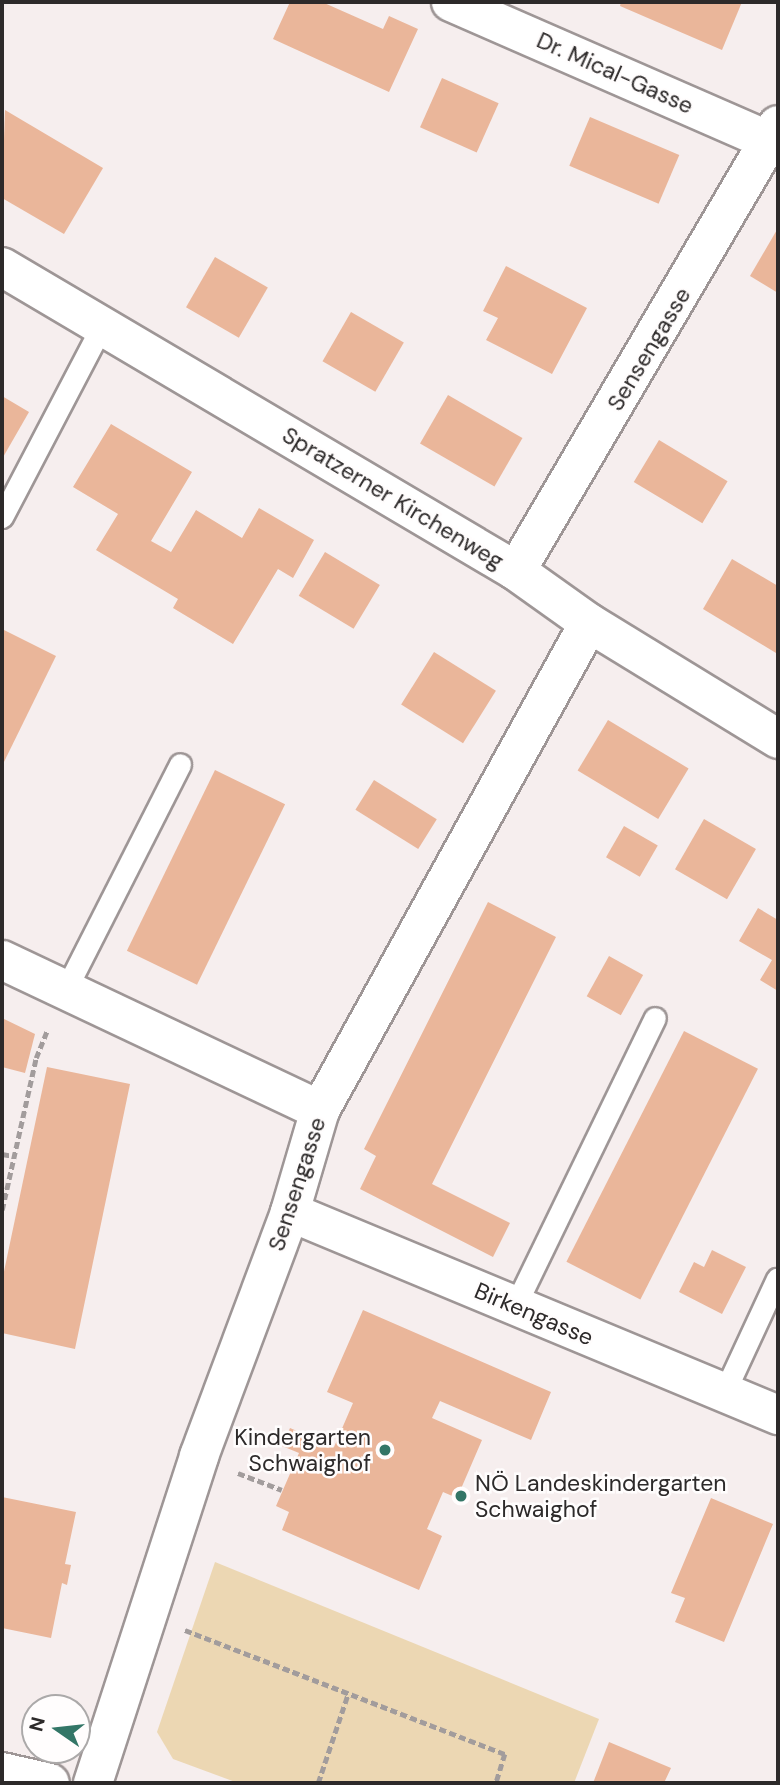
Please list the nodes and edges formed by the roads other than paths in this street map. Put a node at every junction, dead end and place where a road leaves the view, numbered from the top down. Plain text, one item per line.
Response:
1 (452, 2) edge
2 (776, 137) edge
3 (2, 267) edge
4 (102, 326) junction
5 (2, 517) edge
6 (516, 571) junction
7 (589, 623) junction
8 (778, 739) edge
9 (180, 764) dead end
10 (2, 960) edge
11 (66, 989) junction
12 (655, 1018) dead end
13 (320, 1110) junction
14 (290, 1212) junction
15 (777, 1279) edge
16 (515, 1306) junction
17 (724, 1393) junction
18 (778, 1415) edge
19 (2, 1772) edge
20 (50, 1783) edge
21 (93, 1783) edge

1 - 2 street, Dr. Mical-Gasse
2 - 6 street, Sensengasse
3 - 4 street, Spratzerner Kirchenweg
4 - 5 lane
4 - 6 street, Spratzerner Kirchenweg
6 - 7 street, Spratzerner Kirchenweg
7 - 8 street, Spratzerner Kirchenweg
7 - 13 street, Sensengasse
9 - 11 lane
10 - 11 street
11 - 13 street
12 - 16 lane
13 - 14 street, Sensengasse
14 - 16 street, Birkengasse
14 - 21 street, Sensengasse
15 - 17 lane
16 - 17 street, Birkengasse
17 - 18 street, Birkengasse
19 - 20 street

